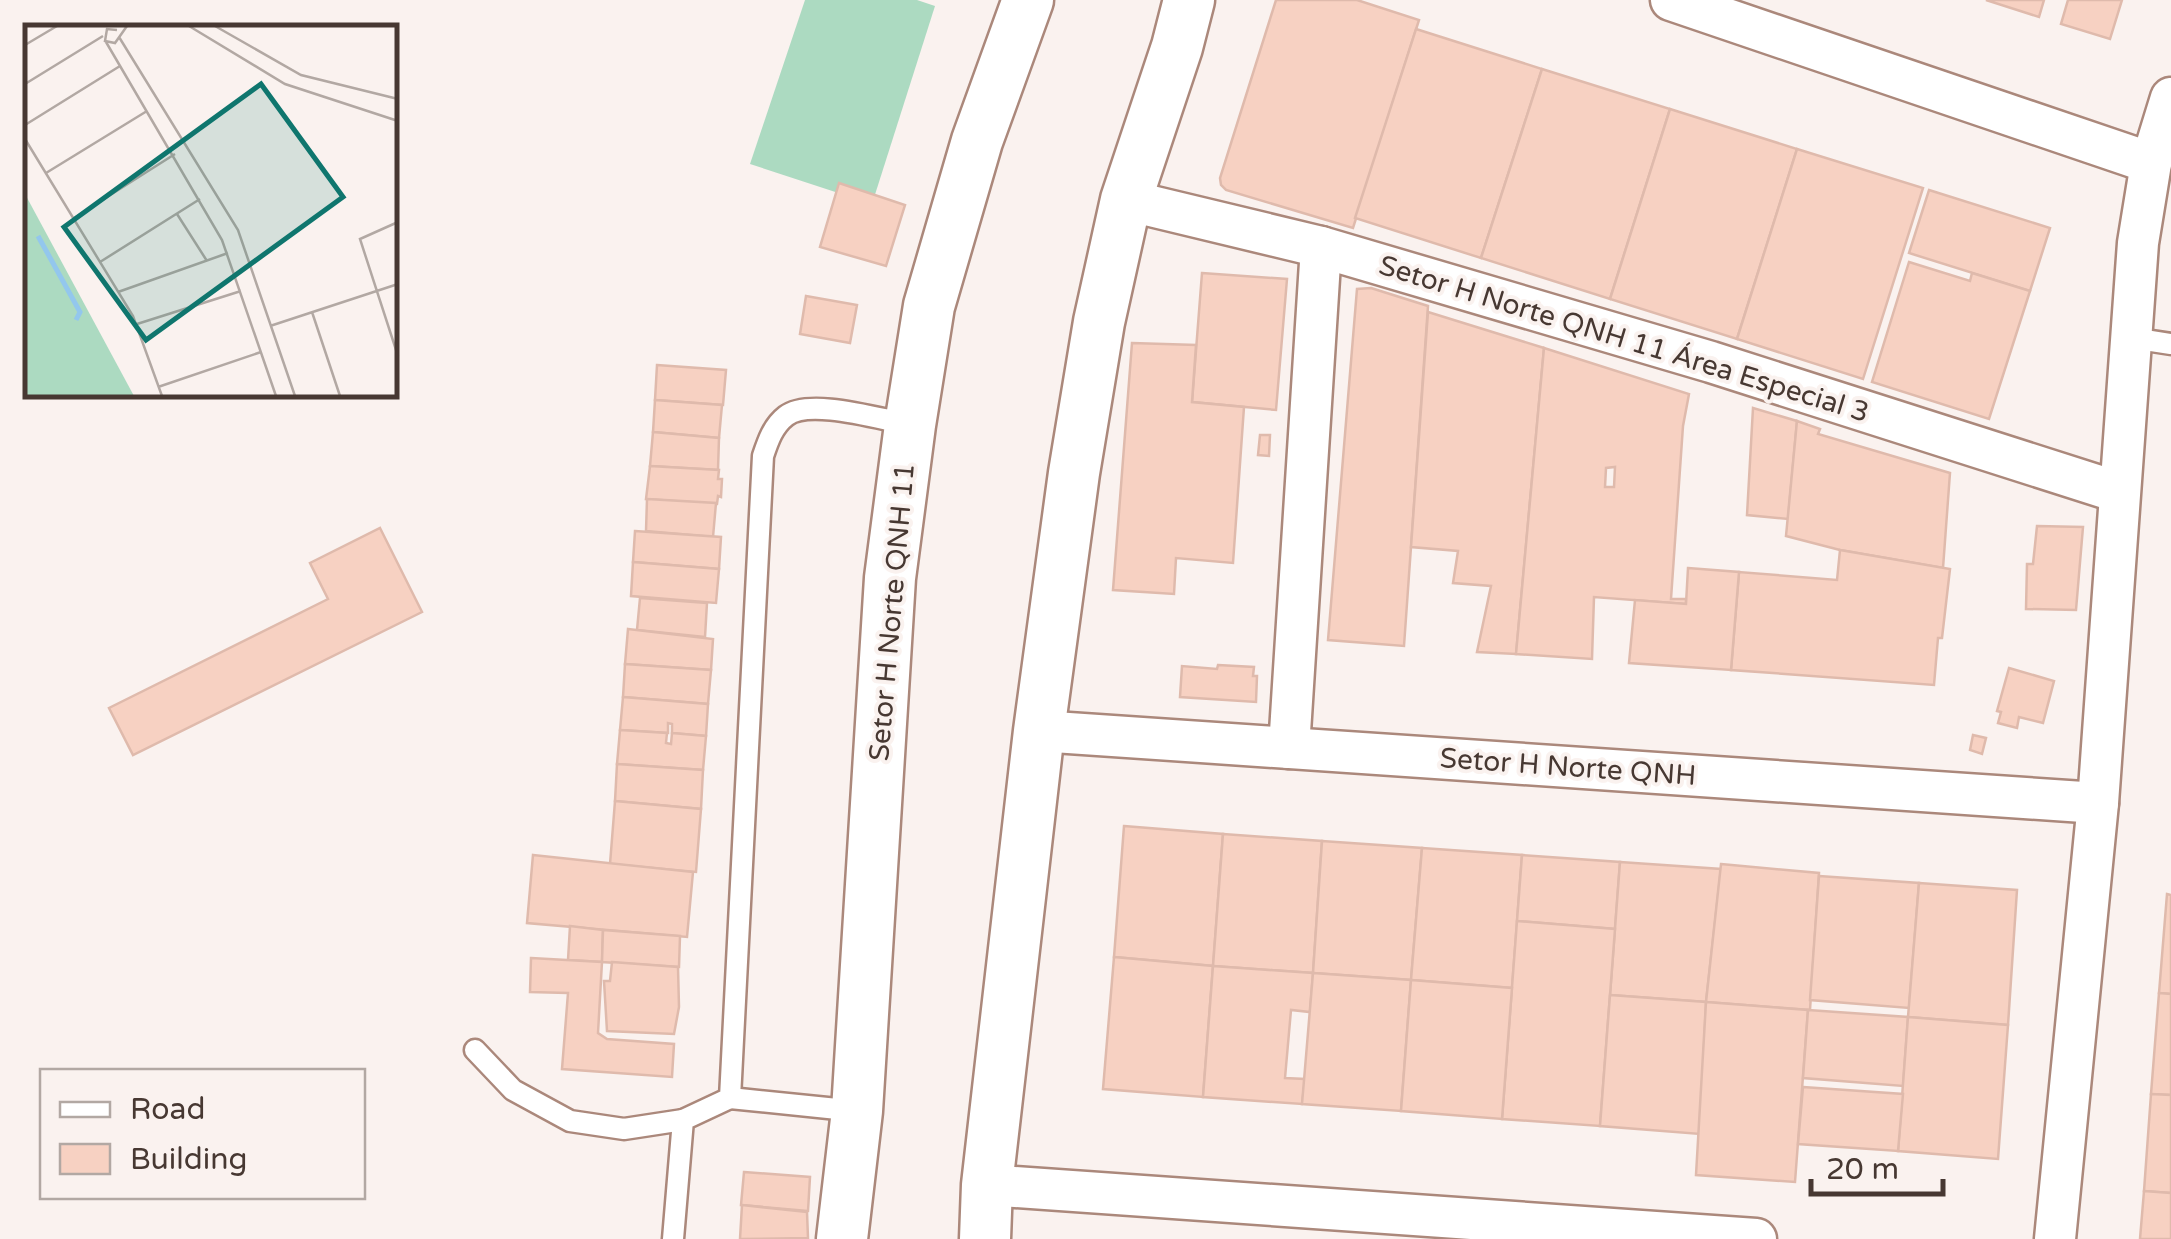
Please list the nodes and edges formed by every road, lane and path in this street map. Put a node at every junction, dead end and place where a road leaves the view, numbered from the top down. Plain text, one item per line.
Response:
1 (1161, 0) edge
2 (1671, 0) edge
3 (1028, 2) edge
4 (1183, 23) edge
5 (2171, 98) edge
6 (2151, 163) junction
7 (1126, 200) junction
8 (2157, 212) edge
9 (1321, 247) junction
10 (2152, 341) edge
11 (910, 425) junction
12 (2118, 492) junction
13 (1039, 731) junction
14 (1288, 748) junction
15 (2098, 803) junction
16 (475, 1050) dead end
17 (730, 1098) junction
18 (856, 1111) junction
19 (683, 1120) junction
20 (988, 1185) junction
21 (672, 1239) edge
22 (842, 1239) edge
23 (985, 1239) edge
24 (1756, 1239) edge
25 (2055, 1239) edge

1 - 4 street
2 - 6 street
3 - 11 street, Setor H Norte QNH 11
4 - 7 street
5 - 6 street
6 - 8 street
7 - 9 street, Setor H Norte QNH 11 Área Especial 3
7 - 13 street
8 - 10 street
9 - 12 street, Setor H Norte QNH 11 Área Especial 3
9 - 14 street
10 - 12 street
11 - 17 lane
11 - 18 street, Setor H Norte QNH 11
12 - 15 street
13 - 14 street, Setor H Norte QNH
13 - 20 street
14 - 15 street, Setor H Norte QNH
15 - 25 street
16 - 19 lane
17 - 18 lane
17 - 19 lane
18 - 22 street, Setor H Norte QNH 11
19 - 21 lane
20 - 23 street
20 - 24 street

